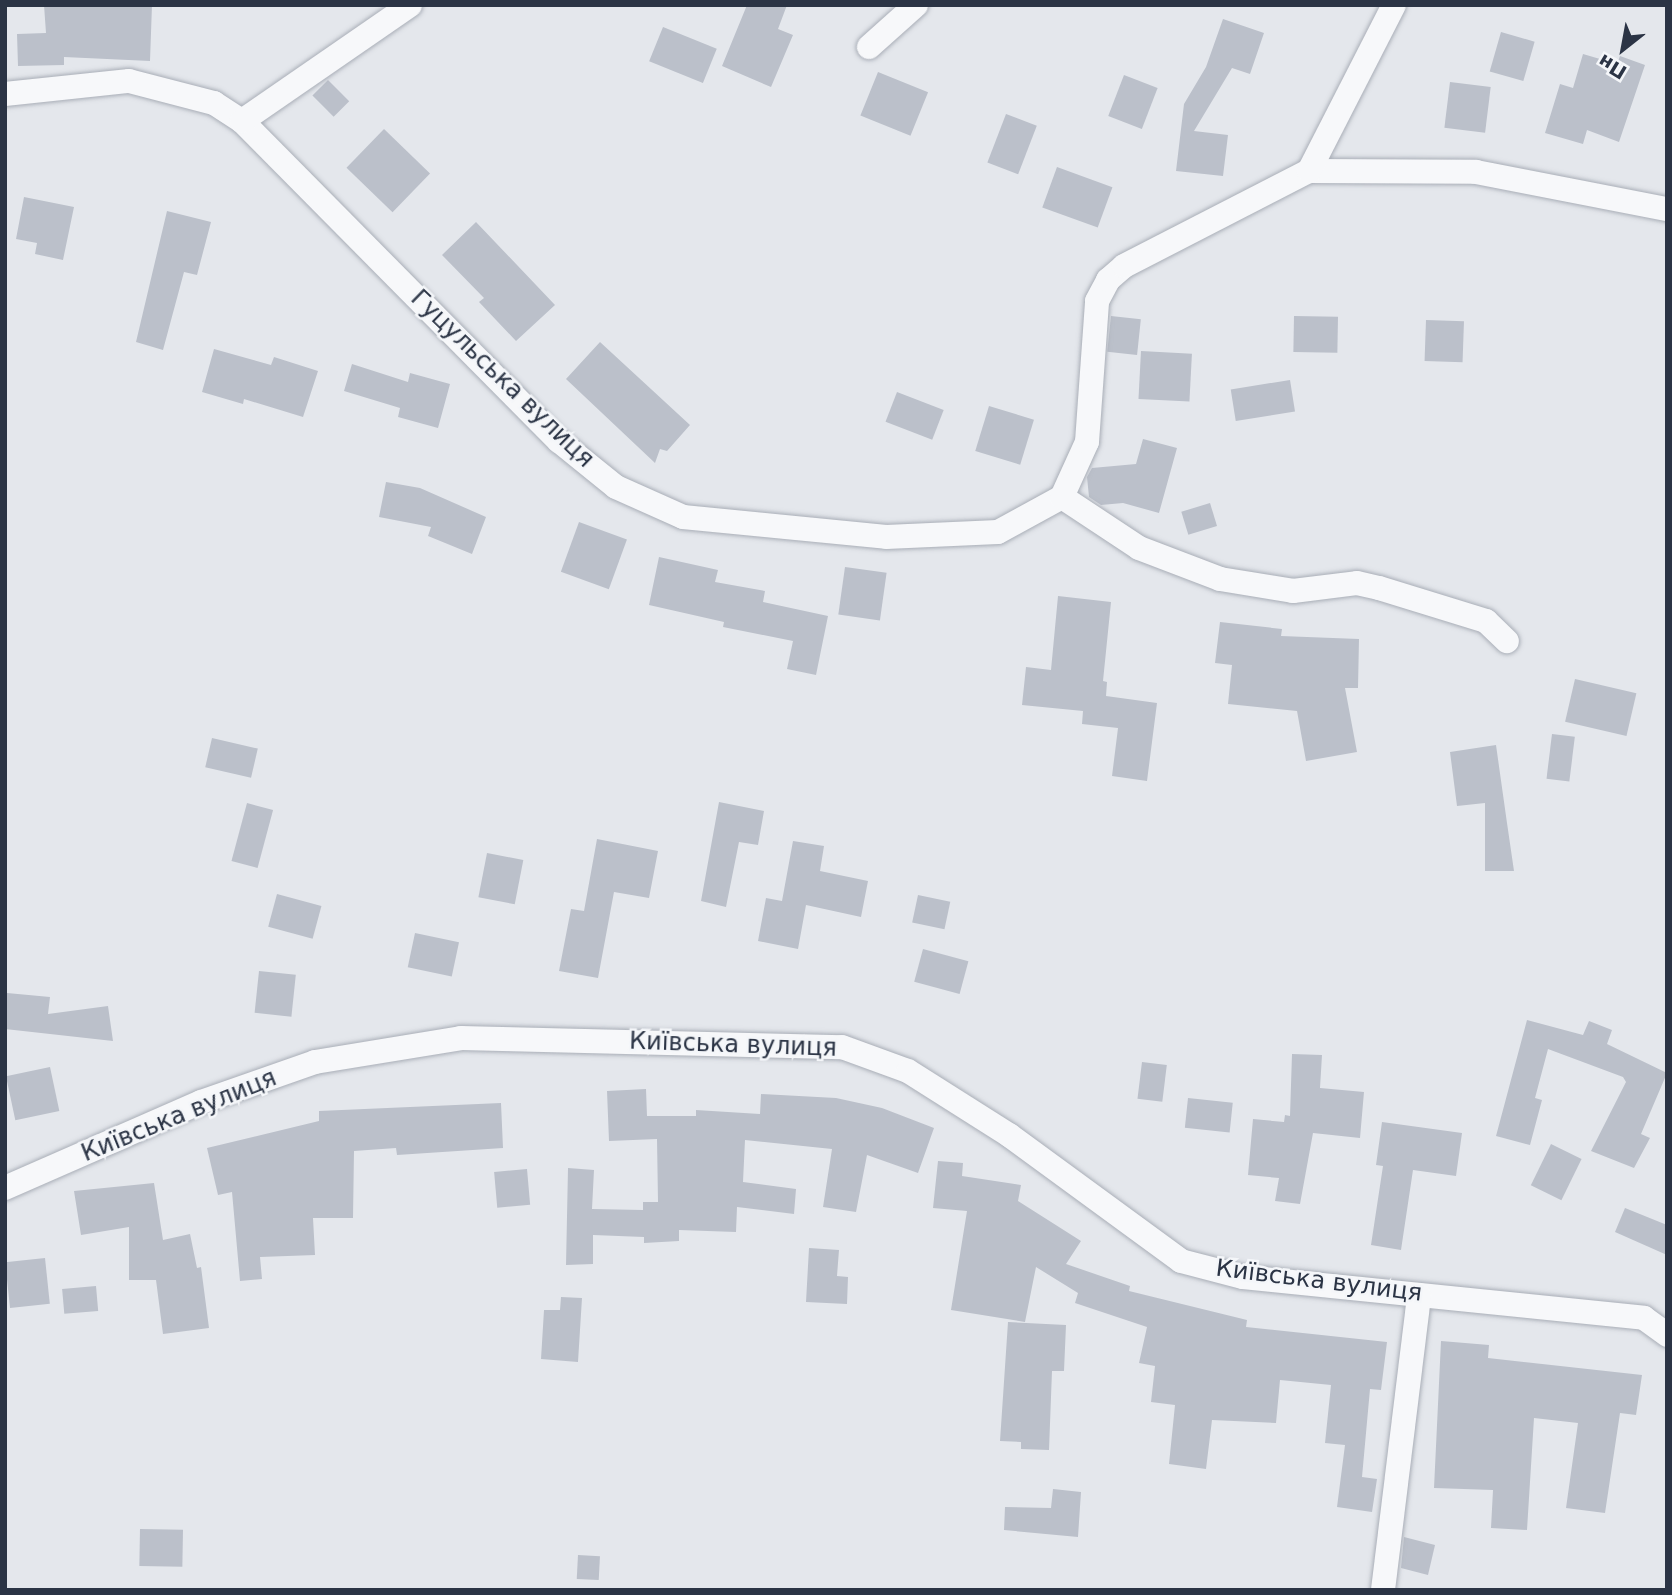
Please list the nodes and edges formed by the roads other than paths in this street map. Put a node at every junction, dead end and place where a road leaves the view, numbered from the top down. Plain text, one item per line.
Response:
1 (410, 5) edge
2 (916, 5) edge
3 (1394, 5) edge
4 (869, 47) dead end
5 (5, 94) edge
6 (242, 121) junction
7 (1309, 171) junction
8 (1667, 209) edge
9 (1062, 497) junction
10 (1507, 641) dead end
11 (5, 1188) edge
12 (1419, 1295) junction
13 (1667, 1335) edge
14 (1383, 1590) edge

1 - 6 street
2 - 4 street
3 - 7 street
5 - 6 street, Гуцульська вулиця
6 - 9 street, Гуцульська вулиця
7 - 8 street
7 - 9 street
9 - 10 street
11 - 12 street, Київська вулиця
12 - 13 street, Київська вулиця
12 - 14 street

